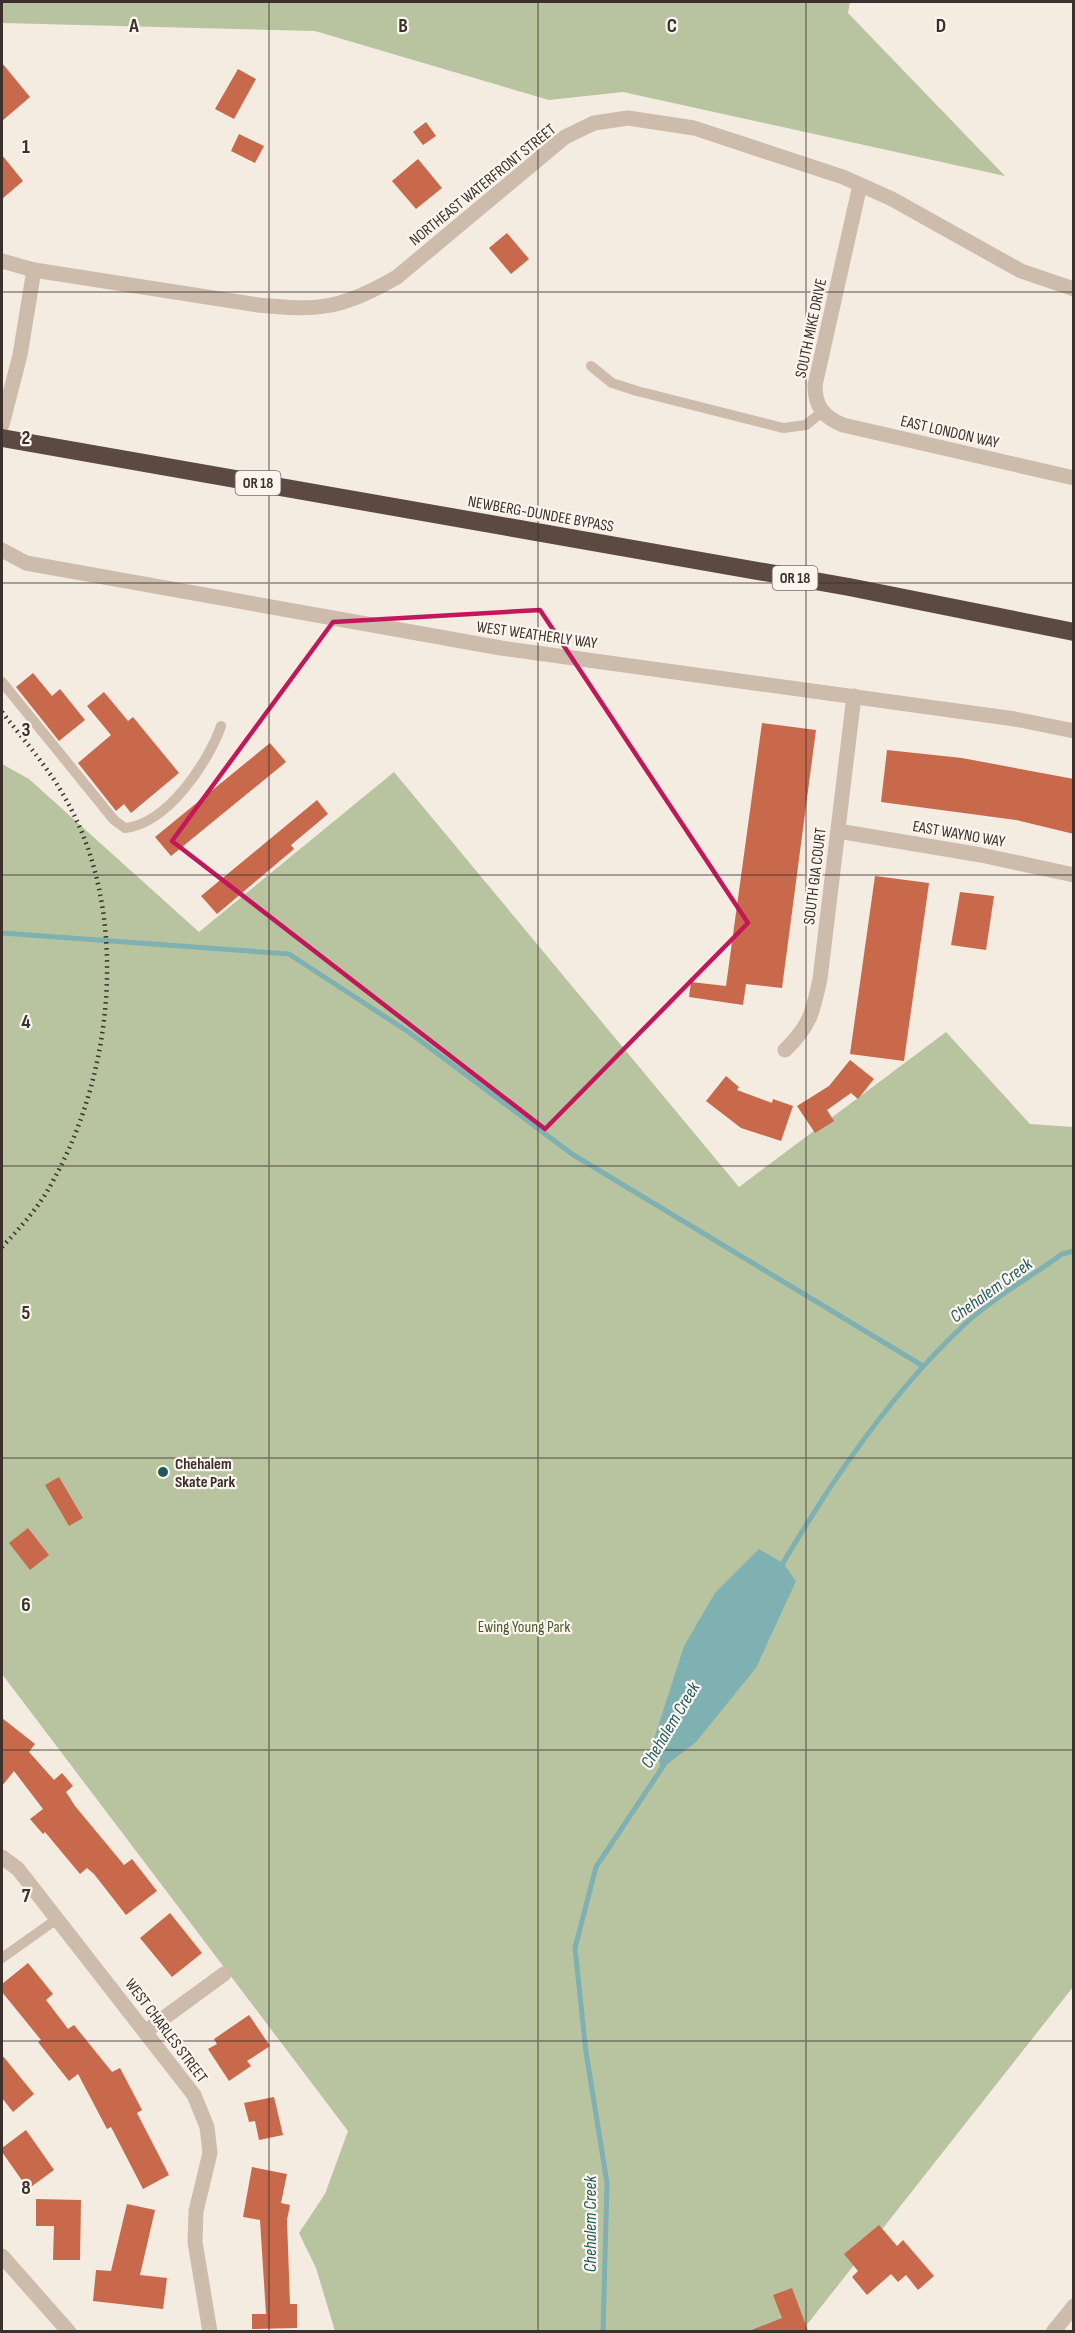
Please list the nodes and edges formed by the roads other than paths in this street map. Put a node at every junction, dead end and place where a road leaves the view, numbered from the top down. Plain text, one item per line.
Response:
1 (860, 184) junction
2 (2, 261) edge
3 (34, 270) junction
4 (1074, 289) edge
5 (591, 366) dead end
6 (822, 412) junction
7 (2, 425) edge
8 (2, 438) edge
9 (1074, 478) edge
10 (2, 550) edge
11 (1074, 632) edge
12 (2, 682) edge
13 (854, 696) junction
14 (221, 726) dead end
15 (1074, 730) edge
16 (838, 831) junction
17 (1074, 875) edge
18 (785, 1050) dead end
19 (2, 1857) edge
20 (57, 1919) junction
21 (2, 1958) edge
22 (224, 1974) dead end
23 (146, 2031) junction
24 (2, 2256) edge
25 (1074, 2306) edge
26 (69, 2331) edge
27 (210, 2331) edge
28 (1053, 2331) edge

1 - 3 street, NORTHEAST WATERFRONT STREET
1 - 4 street, NORTHEAST WATERFRONT STREET
1 - 6 street, SOUTH MIKE DRIVE
2 - 3 street, NORTHEAST WATERFRONT STREET
3 - 7 street
5 - 6 lane
6 - 9 street, EAST LONDON WAY
8 - 11 highway, NEWBERG-DUNDEE BYPASS / OR 18
10 - 13 street, WEST WEATHERLY WAY
12 - 14 lane
13 - 15 street, WEST WEATHERLY WAY
13 - 16 street, SOUTH GIA COURT
16 - 17 street, EAST WAYNO WAY
16 - 18 street, SOUTH GIA COURT
19 - 20 street, WEST CHARLES STREET
20 - 21 lane
20 - 23 street, WEST CHARLES STREET
22 - 23 street
23 - 27 street, WEST CHARLES STREET
24 - 26 street
25 - 28 street

